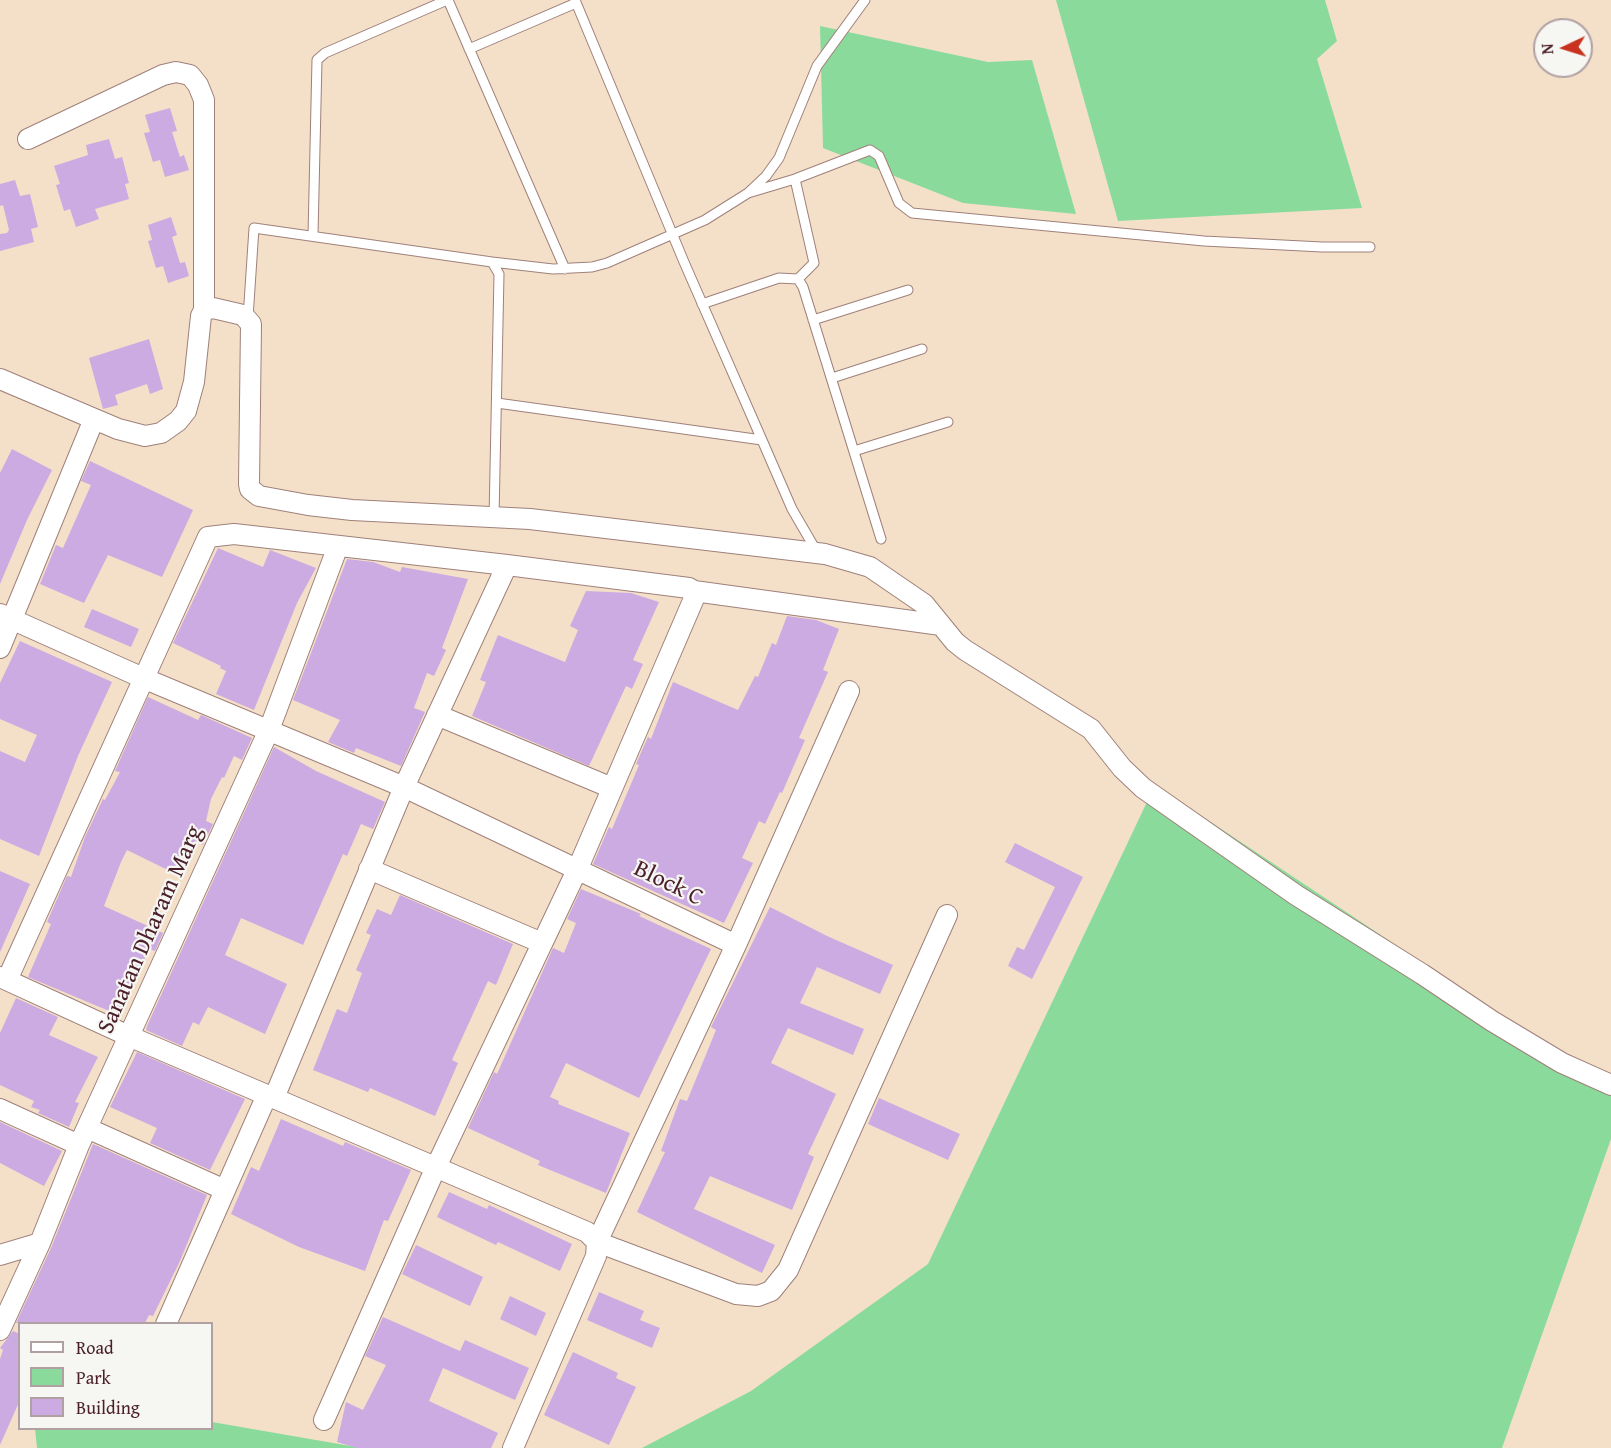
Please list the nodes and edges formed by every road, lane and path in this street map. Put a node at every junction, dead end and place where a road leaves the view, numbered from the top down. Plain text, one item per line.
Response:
1 (447, 0) edge
2 (865, 0) edge
3 (576, 1) edge
4 (469, 49) junction
5 (28, 139) dead end
6 (795, 179) junction
7 (748, 193) junction
8 (672, 234) junction
9 (313, 236) junction
10 (1370, 247) dead end
11 (492, 262) junction
12 (565, 269) junction
13 (798, 279) junction
14 (908, 290) dead end
15 (702, 303) junction
16 (204, 310) junction
17 (248, 319) junction
18 (813, 320) junction
19 (922, 349) dead end
20 (832, 378) junction
21 (0, 379) edge
22 (497, 403) junction
23 (94, 419) junction
24 (948, 422) dead end
25 (762, 440) junction
26 (854, 451) junction
27 (494, 518) junction
28 (881, 539) dead end
29 (338, 546) junction
30 (818, 554) junction
31 (507, 565) junction
32 (694, 591) junction
33 (6, 617) edge
34 (941, 625) junction
35 (0, 648) edge
36 (143, 678) junction
37 (849, 691) dead end
38 (437, 715) junction
39 (269, 730) junction
40 (404, 787) junction
41 (612, 788) junction
42 (578, 868) junction
43 (369, 869) junction
44 (947, 915) dead end
45 (542, 944) junction
46 (736, 945) junction
47 (4, 979) edge
48 (131, 1036) junction
49 (1611, 1085) edge
50 (271, 1096) junction
51 (0, 1109) edge
52 (83, 1137) junction
53 (436, 1167) junction
54 (225, 1190) junction
55 (597, 1242) junction
56 (40, 1243) junction
57 (0, 1255) edge
58 (166, 1322) edge
59 (0, 1330) edge
60 (324, 1420) dead end
61 (513, 1448) edge

1 - 4 lane
1 - 9 lane
2 - 7 lane
3 - 4 lane
3 - 8 lane
4 - 12 lane
5 - 16 street
6 - 7 lane
6 - 10 lane
6 - 13 lane
7 - 8 lane
8 - 12 lane
8 - 15 lane
9 - 11 lane
9 - 17 lane
11 - 12 lane
11 - 22 lane
13 - 15 lane
13 - 18 lane
14 - 18 lane
15 - 25 lane
16 - 17 street
16 - 23 street
17 - 27 street
18 - 20 lane
19 - 20 lane
20 - 26 lane
21 - 23 street
22 - 25 lane
22 - 27 lane
23 - 33 street
24 - 26 lane
25 - 30 lane
26 - 28 lane
27 - 30 street
29 - 31 street
29 - 36 street
29 - 39 street, Sanatan Dharam Marg
30 - 34 street
31 - 32 street
31 - 38 street
32 - 34 street
32 - 41 street
33 - 35 street
33 - 36 street, Block C
34 - 49 street
36 - 39 street, Block C
36 - 47 street
37 - 46 street
38 - 40 street
38 - 41 street
39 - 40 street, Block C
39 - 48 street, Sanatan Dharam Marg
40 - 42 street, Block C
40 - 43 street
41 - 42 street
42 - 45 street
42 - 46 street, Block C
43 - 45 street
43 - 50 street
44 - 55 street
45 - 53 street
46 - 55 street
47 - 48 street
48 - 50 street
48 - 52 street, Sanatan Dharam Marg
50 - 53 street
50 - 54 street
51 - 52 street
52 - 54 street
52 - 56 street, Sanatan Dharam Marg
53 - 55 street
53 - 60 street
54 - 58 street
55 - 61 street
56 - 57 street
56 - 59 street, Sanatan Dharam Marg

